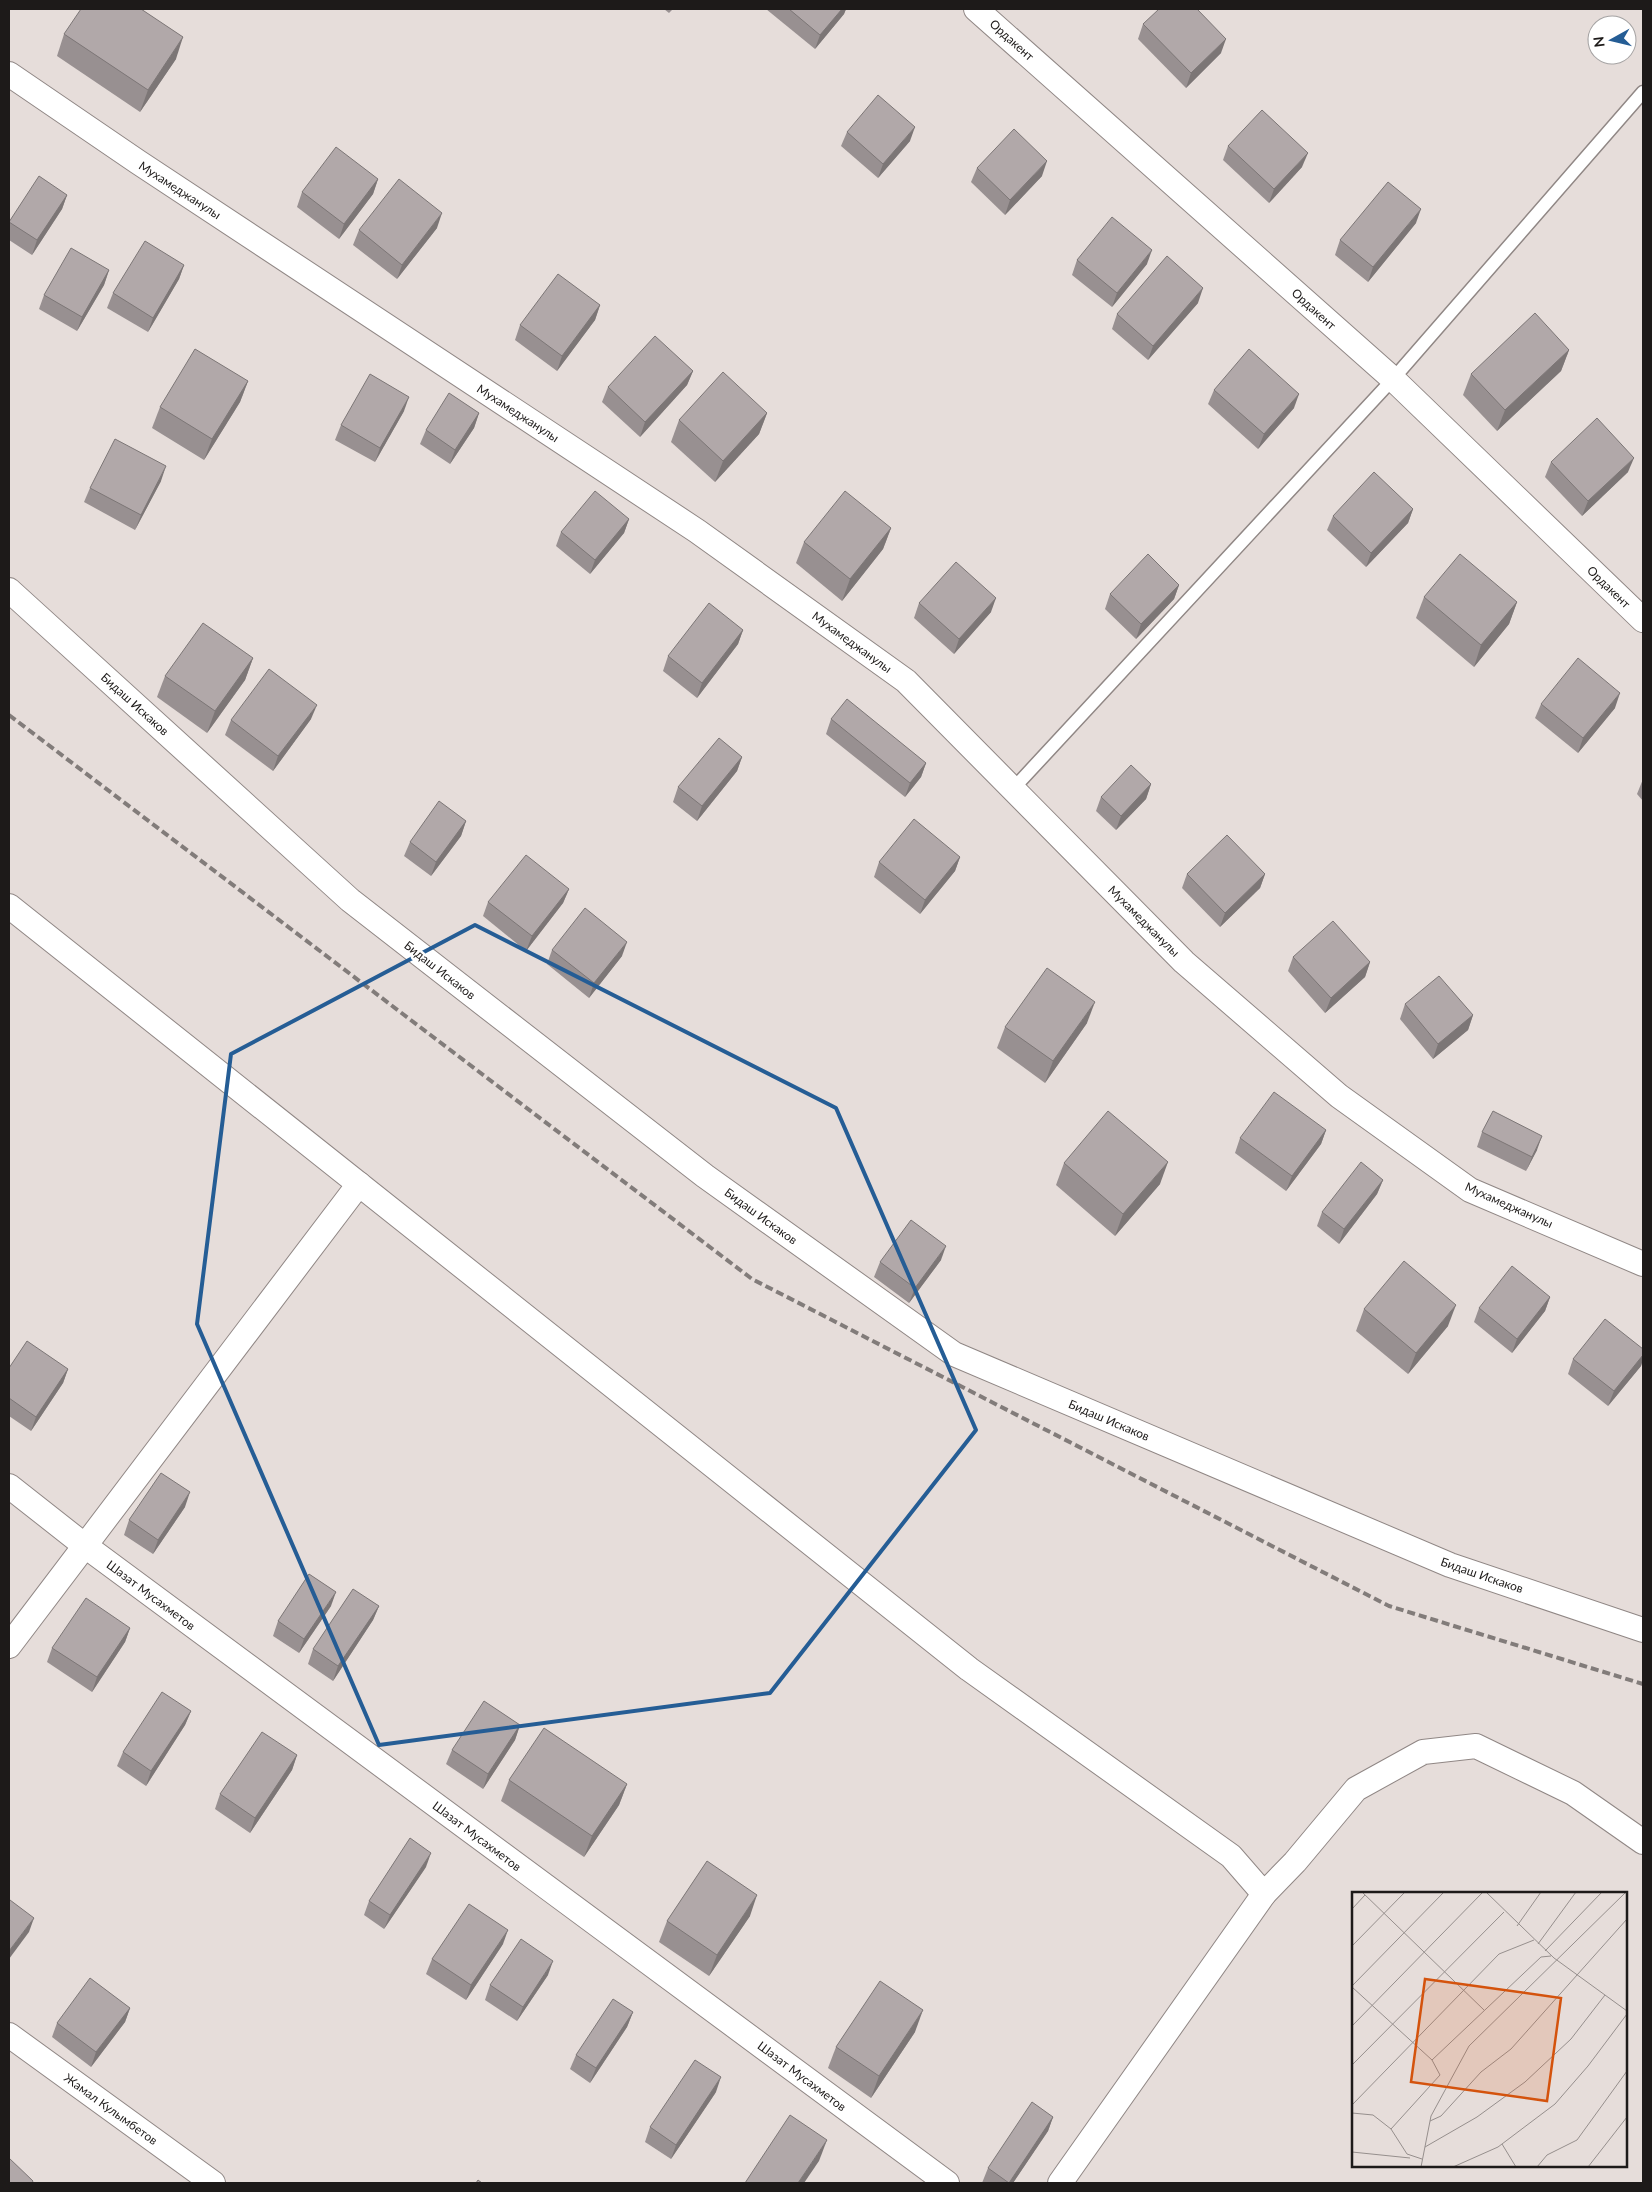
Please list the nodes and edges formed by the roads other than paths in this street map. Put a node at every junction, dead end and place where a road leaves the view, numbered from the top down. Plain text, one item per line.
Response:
1 (976, 9) edge
2 (9, 74) edge
3 (1643, 92) edge
4 (1393, 379) junction
5 (9, 590) edge
6 (1643, 620) edge
7 (1013, 789) junction
8 (9, 906) edge
9 (359, 1184) junction
10 (1643, 1264) edge
11 (9, 1486) edge
12 (84, 1544) junction
13 (1643, 1630) edge
14 (9, 1646) edge
15 (1643, 1842) edge
16 (1264, 1894) junction
17 (9, 2035) edge
18 (213, 2183) edge
19 (947, 2183) edge
20 (1060, 2183) edge

1 - 4 street, Ордакент
2 - 7 street, Мухамеджанулы
3 - 4 lane
4 - 6 street, Ордакент
4 - 7 lane
5 - 13 street, Бидаш Искаков
7 - 10 street, Мухамеджанулы
8 - 9 street
9 - 12 street
9 - 16 street
11 - 12 street, Шазат Мусахметов
12 - 14 street
12 - 19 street, Шазат Мусахметов
15 - 16 street
16 - 20 street
17 - 18 street, Жамал Кулымбетов

